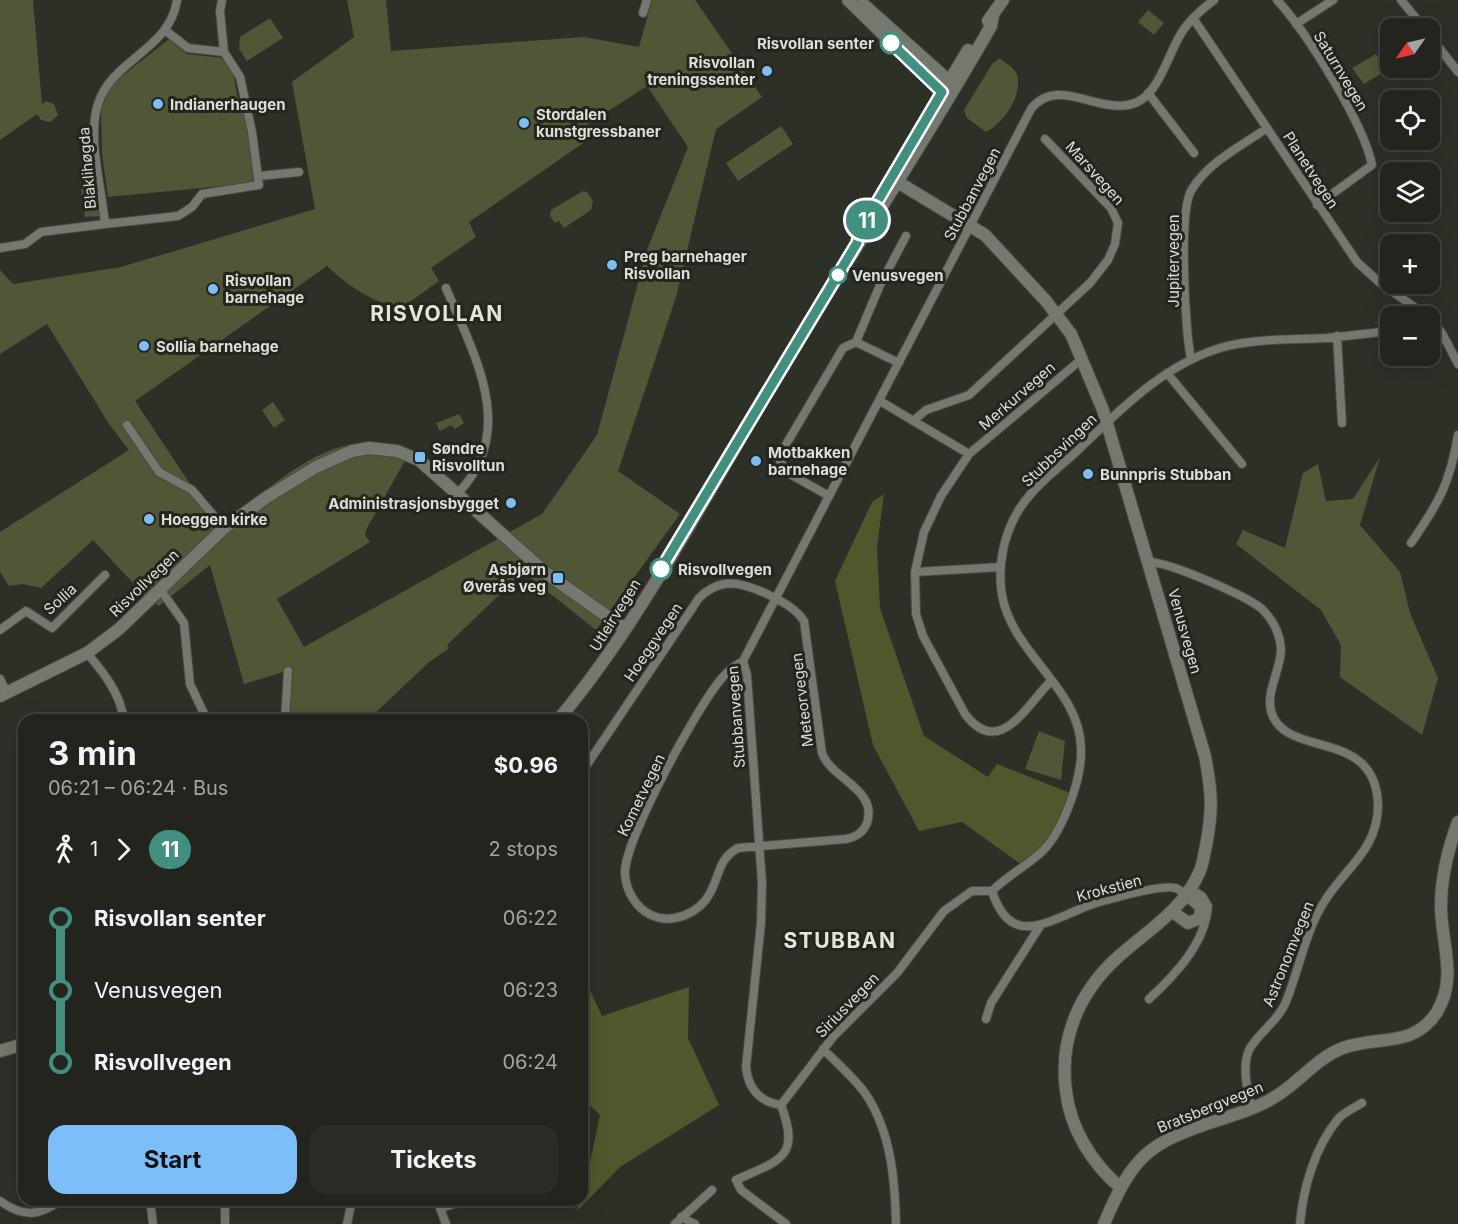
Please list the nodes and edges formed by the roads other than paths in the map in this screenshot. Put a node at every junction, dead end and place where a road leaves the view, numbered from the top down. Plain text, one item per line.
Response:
1 (177, 0) edge
2 (222, 0) edge
3 (647, 0) edge
4 (848, 0) edge
5 (858, 0) edge
6 (1003, 0) edge
7 (1214, 0) edge
8 (1277, 0) edge
9 (1333, 0) edge
10 (1401, 0) edge
11 (643, 13) dead end
12 (1193, 18) junction
13 (1416, 18) edge
14 (1296, 24) junction
15 (166, 31) junction
16 (1440, 49) edge
17 (224, 52) junction
18 (1458, 72) edge
19 (948, 89) junction
20 (1148, 93) junction
21 (1267, 128) junction
22 (1045, 139) dead end
23 (1194, 153) dead end
24 (299, 172) dead end
25 (259, 176) junction
26 (895, 180) junction
27 (1317, 205) junction
28 (105, 224) junction
29 (970, 226) junction
30 (906, 236) dead end
31 (0, 248) edge
32 (446, 288) dead end
33 (1411, 306) edge
34 (1056, 313) junction
35 (1380, 332) edge
36 (1440, 334) edge
37 (1337, 336) junction
38 (856, 342) junction
39 (1083, 358) junction
40 (1191, 358) junction
41 (899, 363) junction
42 (1458, 364) edge
43 (1167, 373) junction
44 (880, 401) junction
45 (913, 422) junction
46 (1107, 423) junction
47 (1342, 423) dead end
48 (128, 425) dead end
49 (1458, 435) edge
50 (969, 454) junction
51 (1242, 464) dead end
52 (458, 493) junction
53 (829, 496) junction
54 (224, 528) junction
55 (1411, 543) dead end
56 (1149, 562) junction
57 (1001, 567) junction
58 (915, 572) junction
59 (105, 575) dead end
60 (160, 589) junction
61 (778, 599) junction
62 (625, 629) junction
63 (0, 630) edge
64 (87, 652) junction
65 (743, 661) junction
66 (288, 671) dead end
67 (0, 679) edge
68 (1051, 681) junction
69 (3, 695) edge
70 (122, 714) edge
71 (204, 714) edge
72 (285, 714) edge
73 (563, 714) edge
74 (588, 763) edge
75 (1458, 822) edge
76 (760, 846) junction
77 (992, 891) junction
78 (1189, 892) junction
79 (1173, 912) junction
80 (1040, 926) junction
81 (1149, 999) dead end
82 (986, 1019) dead end
83 (18, 1046) edge
84 (823, 1049) junction
85 (0, 1051) edge
86 (1362, 1103) dead end
87 (781, 1105) junction
88 (1252, 1108) junction
89 (1121, 1188) junction
90 (712, 1190) dead end
91 (0, 1201) edge
92 (52, 1206) edge
93 (151, 1206) edge
94 (225, 1206) edge
95 (351, 1206) edge
96 (441, 1206) edge
97 (681, 1216) junction
98 (153, 1224) edge
99 (225, 1224) edge
100 (347, 1224) edge
101 (446, 1224) edge
102 (675, 1224) edge
103 (695, 1224) edge
104 (786, 1224) edge
105 (896, 1224) edge
106 (1104, 1224) edge
107 (1300, 1224) edge

1 - 15 street, Blaklihøgda
2 - 17 street
3 - 11 street
4 - 19 street
5 - 19 street
6 - 19 street, Utleirvegen
7 - 12 street
8 - 14 street, Saturnvegen
9 - 14 street
10 - 13 street
12 - 20 street
12 - 21 street, Planetvegen
14 - 27 street, Saturnvegen
15 - 17 street
15 - 28 street, Blaklihøgda
16 - 18 street
17 - 25 street
19 - 26 street, Utleirvegen
20 - 23 street
20 - 29 street, Stubbanvegen
21 - 27 street, Planetvegen
21 - 40 street, Jupitervegen
22 - 34 street, Marsvegen
24 - 25 street
25 - 28 street, Blaklihøgda
26 - 29 street, Venusvegen
26 - 62 street, Utleirvegen
27 - 33 street, Planetvegen
28 - 31 street, Blaklihøgda
29 - 34 street, Venusvegen
29 - 41 street, Stubbanvegen
30 - 38 street
32 - 52 street
34 - 39 street, Venusvegen
34 - 45 street
35 - 37 street, Stubbsvingen
36 - 42 street, Planetvegen
37 - 40 street, Stubbsvingen
37 - 47 street
38 - 41 street
38 - 53 street
39 - 46 street, Venusvegen
39 - 50 street, Merkurvegen
40 - 43 street, Stubbsvingen
41 - 44 street, Stubbanvegen
43 - 46 street, Stubbsvingen
43 - 51 street
44 - 45 street
44 - 53 street, Stubbanvegen
45 - 50 street
46 - 56 street, Venusvegen
46 - 57 street, Stubbsvingen
48 - 54 street
49 - 55 street
50 - 58 street, Merkurvegen
52 - 54 street, Risvollvegen
52 - 62 street, Risvollvegen
53 - 61 street, Stubbanvegen
54 - 60 street, Risvollvegen
56 - 78 street, Venusvegen
56 - 88 street, Astronomvegen
57 - 58 street
57 - 68 street, Stubbsvingen
58 - 68 street, Merkurvegen
59 - 63 street, Sollia
60 - 64 street, Risvollvegen
60 - 71 street
61 - 65 street, Stubbanvegen
61 - 74 street, Hoeggvegen
61 - 76 street, Meteorvegen
62 - 73 street, Utleirvegen
64 - 69 street, Risvollvegen
64 - 70 street
65 - 76 street, Stubbanvegen
65 - 76 street, Kometvegen
66 - 72 street
67 - 69 street
68 - 77 street, Stubbsvingen
75 - 88 street, Bratsbergvegen
76 - 87 street, Stubbanvegen
77 - 80 street
77 - 84 street, Siriusvegen
78 - 79 street, Venusvegen
78 - 79 street
78 - 80 street, Krokstien
78 - 81 street
79 - 89 street, Venusvegen
80 - 82 street
83 - 85 street
84 - 87 street, Siriusvegen
84 - 105 street
86 - 107 street
87 - 104 street
88 - 89 street, Bratsbergvegen
89 - 106 street, Bratsbergvegen
90 - 97 street
91 - 92 street
93 - 98 street
94 - 99 street
95 - 100 street
96 - 101 street
97 - 102 street
97 - 103 street

